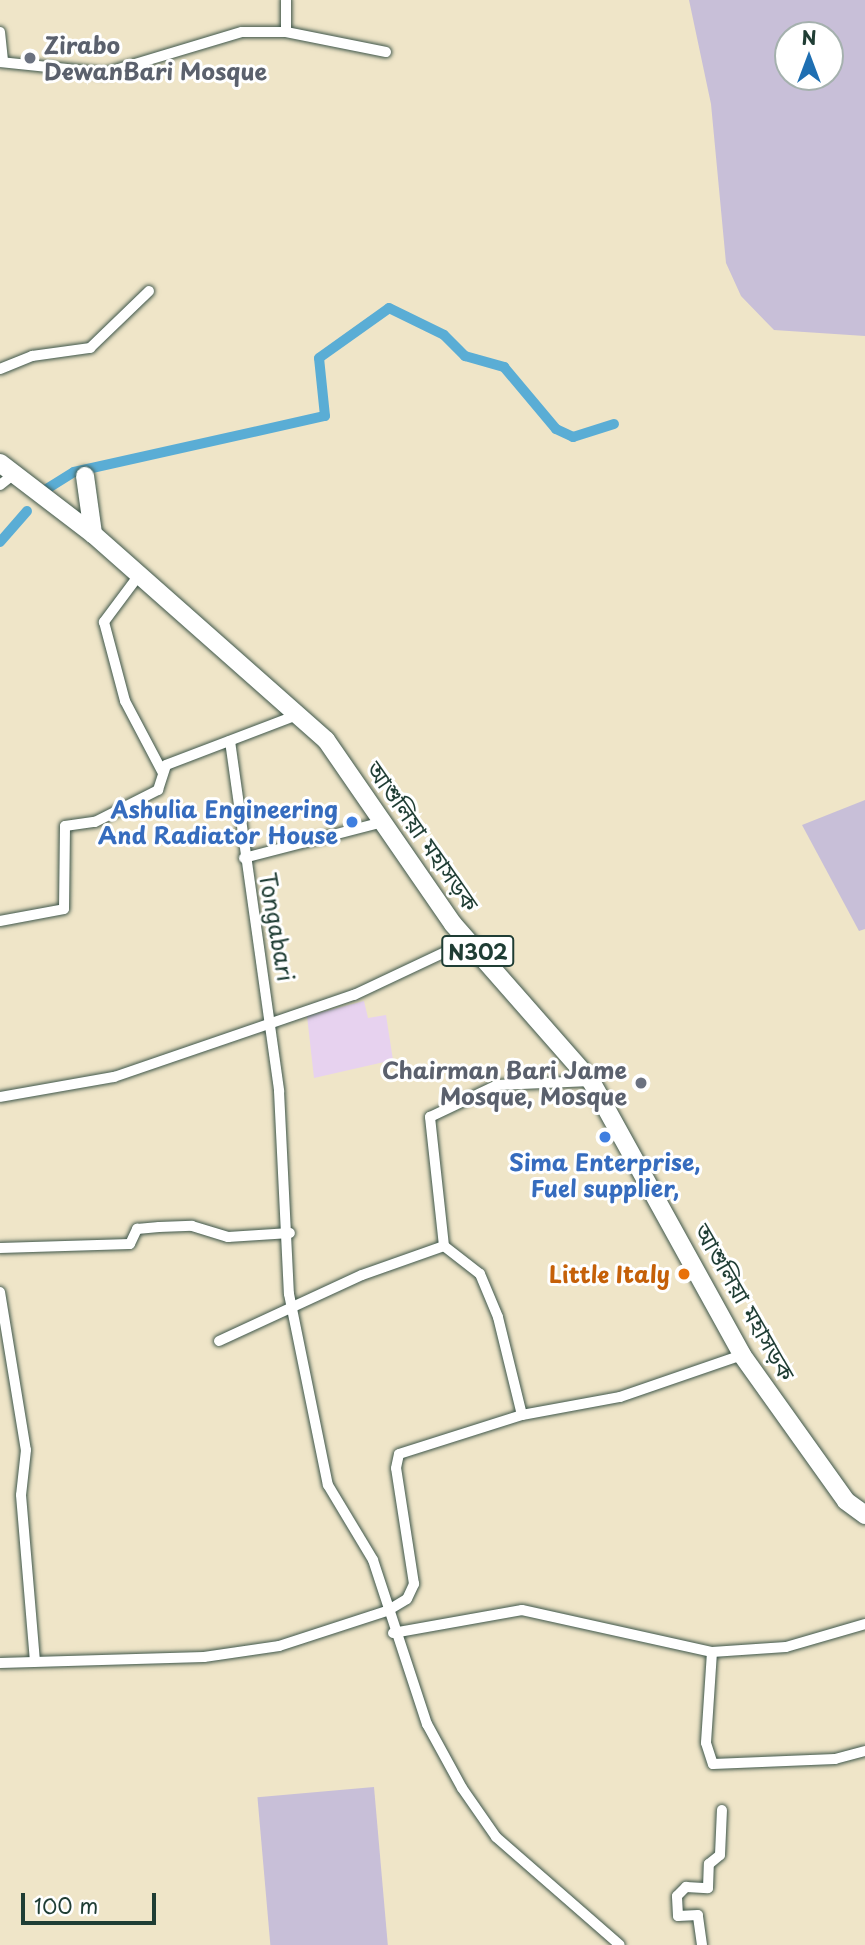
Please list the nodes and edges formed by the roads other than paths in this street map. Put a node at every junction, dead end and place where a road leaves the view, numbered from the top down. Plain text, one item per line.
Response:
1 (286, 0) edge
2 (0, 32) edge
3 (286, 32) junction
4 (386, 52) dead end
5 (1, 62) edge
6 (149, 291) dead end
7 (0, 369) edge
8 (5, 474) edge
9 (85, 476) dead end
10 (93, 534) junction
11 (139, 575) junction
12 (297, 715) junction
13 (230, 741) junction
14 (163, 773) junction
15 (383, 822) junction
16 (244, 858) junction
17 (0, 921) edge
18 (468, 941) junction
19 (270, 1021) junction
20 (591, 1081) junction
21 (0, 1097) edge
22 (290, 1233) junction
23 (444, 1246) junction
24 (0, 1248) edge
25 (0, 1292) edge
26 (293, 1311) junction
27 (219, 1341) dead end
28 (742, 1355) junction
29 (522, 1415) junction
30 (865, 1515) edge
31 (387, 1611) junction
32 (865, 1623) edge
33 (393, 1633) junction
34 (712, 1652) junction
35 (35, 1661) junction
36 (0, 1663) edge
37 (865, 1751) edge
38 (722, 1810) dead end
39 (620, 1945) edge
40 (702, 1945) edge

1 - 3 street
2 - 5 street
3 - 4 street
3 - 5 street
6 - 7 street
8 - 10 highway, আশুলিয়া মহাসড়ক / N302
9 - 10 highway
10 - 11 highway, আশুলিয়া মহাসড়ক / N302
11 - 12 highway, আশুলিয়া মহাসড়ক / N302
11 - 14 street
12 - 13 street
12 - 15 highway, আশুলিয়া মহাসড়ক / N302
13 - 14 street
13 - 16 street
14 - 17 street
15 - 16 street, Tongabari
15 - 18 highway, আশুলিয়া মহাসড়ক / N302
16 - 19 street, Tongabari
18 - 19 street
18 - 20 highway, আশুলিয়া মহাসড়ক / N302
19 - 21 street
19 - 22 street, Tongabari
20 - 23 street
20 - 28 highway, আশুলিয়া মহাসড়ক / N302
22 - 24 street
22 - 26 street, Tongabari
23 - 26 street
23 - 29 street
25 - 35 street
26 - 27 street
26 - 31 street, Tongabari
28 - 29 street
28 - 30 highway, আশুলিয়া মহাসড়ক / N302
29 - 31 street
31 - 33 street, Tongabari
31 - 35 street
32 - 34 street
33 - 34 street
33 - 39 street, Tongabari
34 - 37 street
35 - 36 street
38 - 40 street

